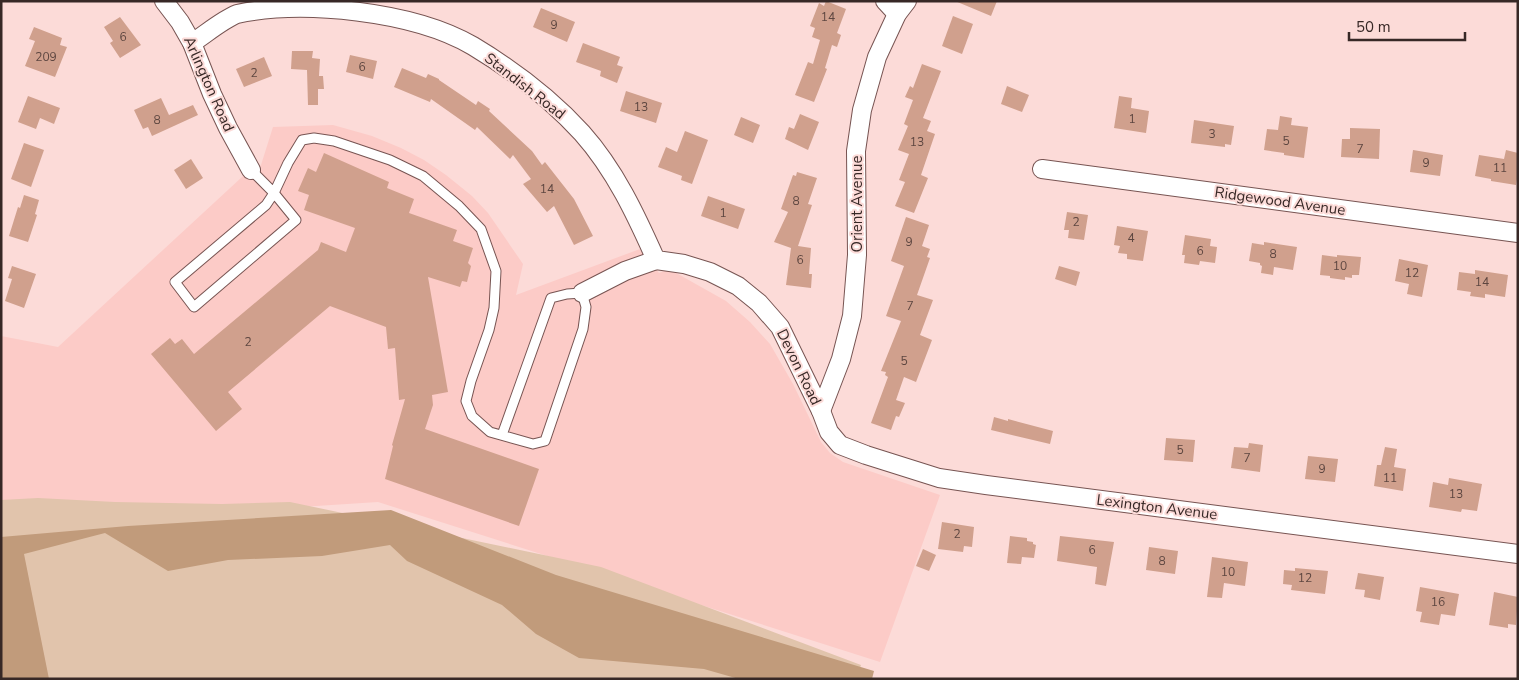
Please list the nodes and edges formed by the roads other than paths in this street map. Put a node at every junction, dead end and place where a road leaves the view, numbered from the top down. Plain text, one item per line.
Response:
1 (164, 1) edge
2 (896, 6) edge
3 (396, 8) edge
4 (192, 43) junction
5 (1042, 169) dead end
6 (251, 170) joint
7 (274, 193) junction
8 (1518, 233) edge
9 (656, 260) junction
10 (582, 293) junction
11 (821, 411) junction
12 (502, 435) junction
13 (1518, 554) edge

1 - 4 street, Arlington Road
2 - 11 street, Orient Avenue
3 - 4 street, Standish Road
3 - 9 street, Standish Road
4 - 6 street, Arlington Road
5 - 8 street, Ridgewood Avenue
6 - 7 lane
7 - 7 lane
7 - 12 lane
9 - 10 street
9 - 11 street, Devon Road
10 - 12 lane
10 - 12 lane
11 - 13 street, Lexington Avenue

